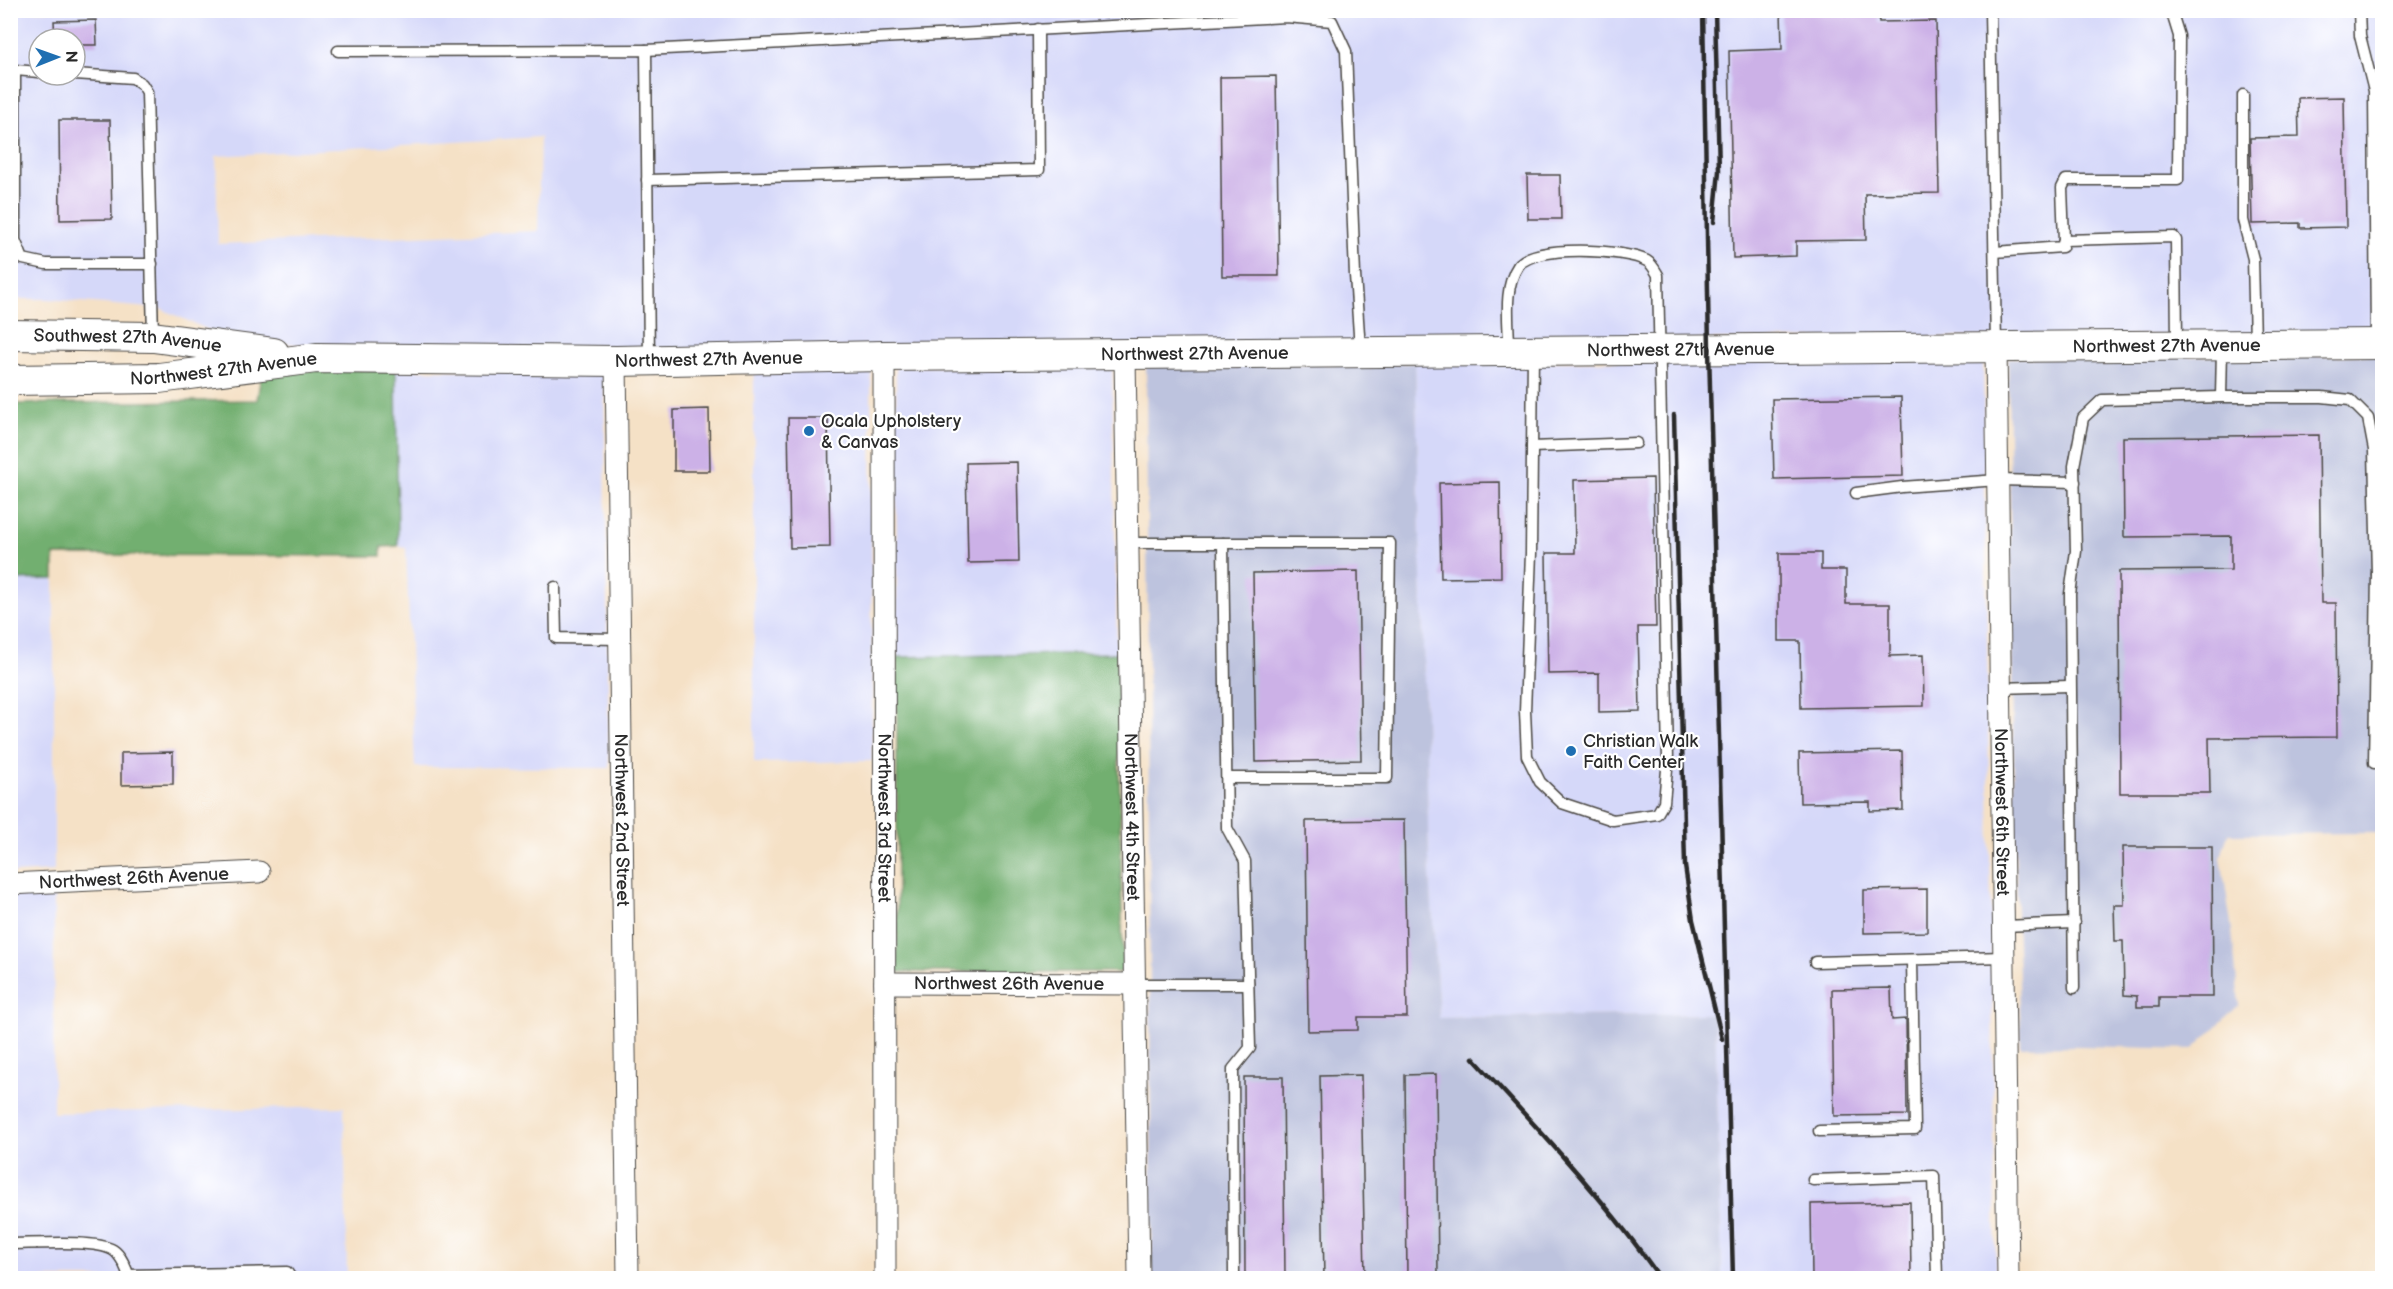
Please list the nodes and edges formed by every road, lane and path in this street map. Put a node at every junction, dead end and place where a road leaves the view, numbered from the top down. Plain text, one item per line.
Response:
1 (1990, 10) edge
2 (2171, 10) edge
3 (2359, 10) edge
4 (1038, 29) junction
5 (645, 50) junction
6 (338, 51) dead end
7 (13, 69) edge
8 (87, 75) edge
9 (2243, 94) dead end
10 (647, 180) junction
11 (2064, 240) junction
12 (1995, 252) junction
13 (152, 264) junction
14 (10, 335) edge
15 (153, 337) junction
16 (2379, 344) edge
17 (2222, 345) junction
18 (2255, 345) junction
19 (2177, 346) junction
20 (1996, 347) junction
21 (1659, 349) junction
22 (1521, 351) junction
23 (1360, 353) junction
24 (1125, 355) junction
25 (884, 356) junction
26 (316, 358) junction
27 (649, 360) junction
28 (616, 361) junction
29 (10, 380) edge
30 (2221, 397) junction
31 (1636, 442) dead end
32 (1532, 447) junction
33 (1998, 480) junction
34 (2075, 483) junction
35 (1856, 493) dead end
36 (1128, 543) junction
37 (1223, 543) junction
38 (2380, 574) edge
39 (555, 587) dead end
40 (620, 639) junction
41 (2069, 686) junction
42 (2001, 688) junction
43 (2382, 763) edge
44 (1227, 778) junction
45 (259, 872) dead end
46 (10, 884) edge
47 (2074, 923) junction
48 (2004, 926) junction
49 (2004, 957) junction
50 (1912, 960) junction
51 (1815, 962) dead end
52 (885, 983) junction
53 (1136, 984) junction
54 (1248, 984) junction
55 (2074, 988) dead end
56 (1819, 1131) dead end
57 (1813, 1180) dead end
58 (10, 1244) edge
59 (129, 1277) edge
60 (291, 1278) edge
61 (628, 1278) edge
62 (885, 1278) edge
63 (1139, 1278) edge
64 (1234, 1278) edge
65 (1937, 1278) edge
66 (2008, 1278) edge

1 - 12 lane
2 - 11 lane
3 - 16 lane
4 - 5 lane
4 - 10 lane
4 - 23 lane
5 - 6 lane
5 - 10 lane
7 - 13 lane
8 - 13 lane
9 - 18 lane
10 - 27 lane
11 - 12 lane
11 - 19 lane
12 - 20 lane
13 - 15 lane
14 - 15 main road, Southwest 27th Avenue
15 - 26 main road, Southwest 27th Avenue
16 - 18 main road, Northwest 27th Avenue
17 - 18 main road, Northwest 27th Avenue
17 - 19 main road, Northwest 27th Avenue
17 - 30 lane
19 - 20 main road, Northwest 27th Avenue
20 - 21 main road, Northwest 27th Avenue
20 - 33 street, Northwest 6th Street
21 - 22 main road, Northwest 27th Avenue
21 - 22 lane
21 - 32 lane
22 - 23 main road, Northwest 27th Avenue
22 - 32 lane
23 - 24 main road, Northwest 27th Avenue
24 - 25 main road, Northwest 27th Avenue
24 - 36 street, Northwest 4th Street
25 - 27 main road, Northwest 27th Avenue
25 - 52 street, Northwest 3rd Street
26 - 28 main road, Northwest 27th Avenue
26 - 29 main road, Northwest 27th Avenue
27 - 28 main road, Northwest 27th Avenue
28 - 40 street, Northwest 2nd Street
30 - 34 lane
30 - 38 lane
31 - 32 lane
33 - 34 lane
33 - 35 lane
33 - 42 street, Northwest 6th Street
34 - 41 lane
36 - 37 lane
36 - 53 street, Northwest 4th Street
37 - 44 lane
37 - 44 lane
38 - 43 lane
39 - 40 lane
40 - 61 street, Northwest 2nd Street
41 - 42 lane
41 - 47 lane
42 - 48 street, Northwest 6th Street
44 - 54 lane
45 - 46 street, Northwest 26th Avenue
47 - 48 lane
47 - 55 lane
48 - 49 street, Northwest 6th Street
49 - 50 lane
49 - 66 street, Northwest 6th Street
50 - 51 lane
50 - 56 lane
52 - 53 street, Northwest 26th Avenue
52 - 62 street, Northwest 3rd Street
53 - 54 lane
53 - 63 street, Northwest 4th Street
54 - 64 lane
57 - 65 lane
58 - 59 lane
59 - 60 lane

